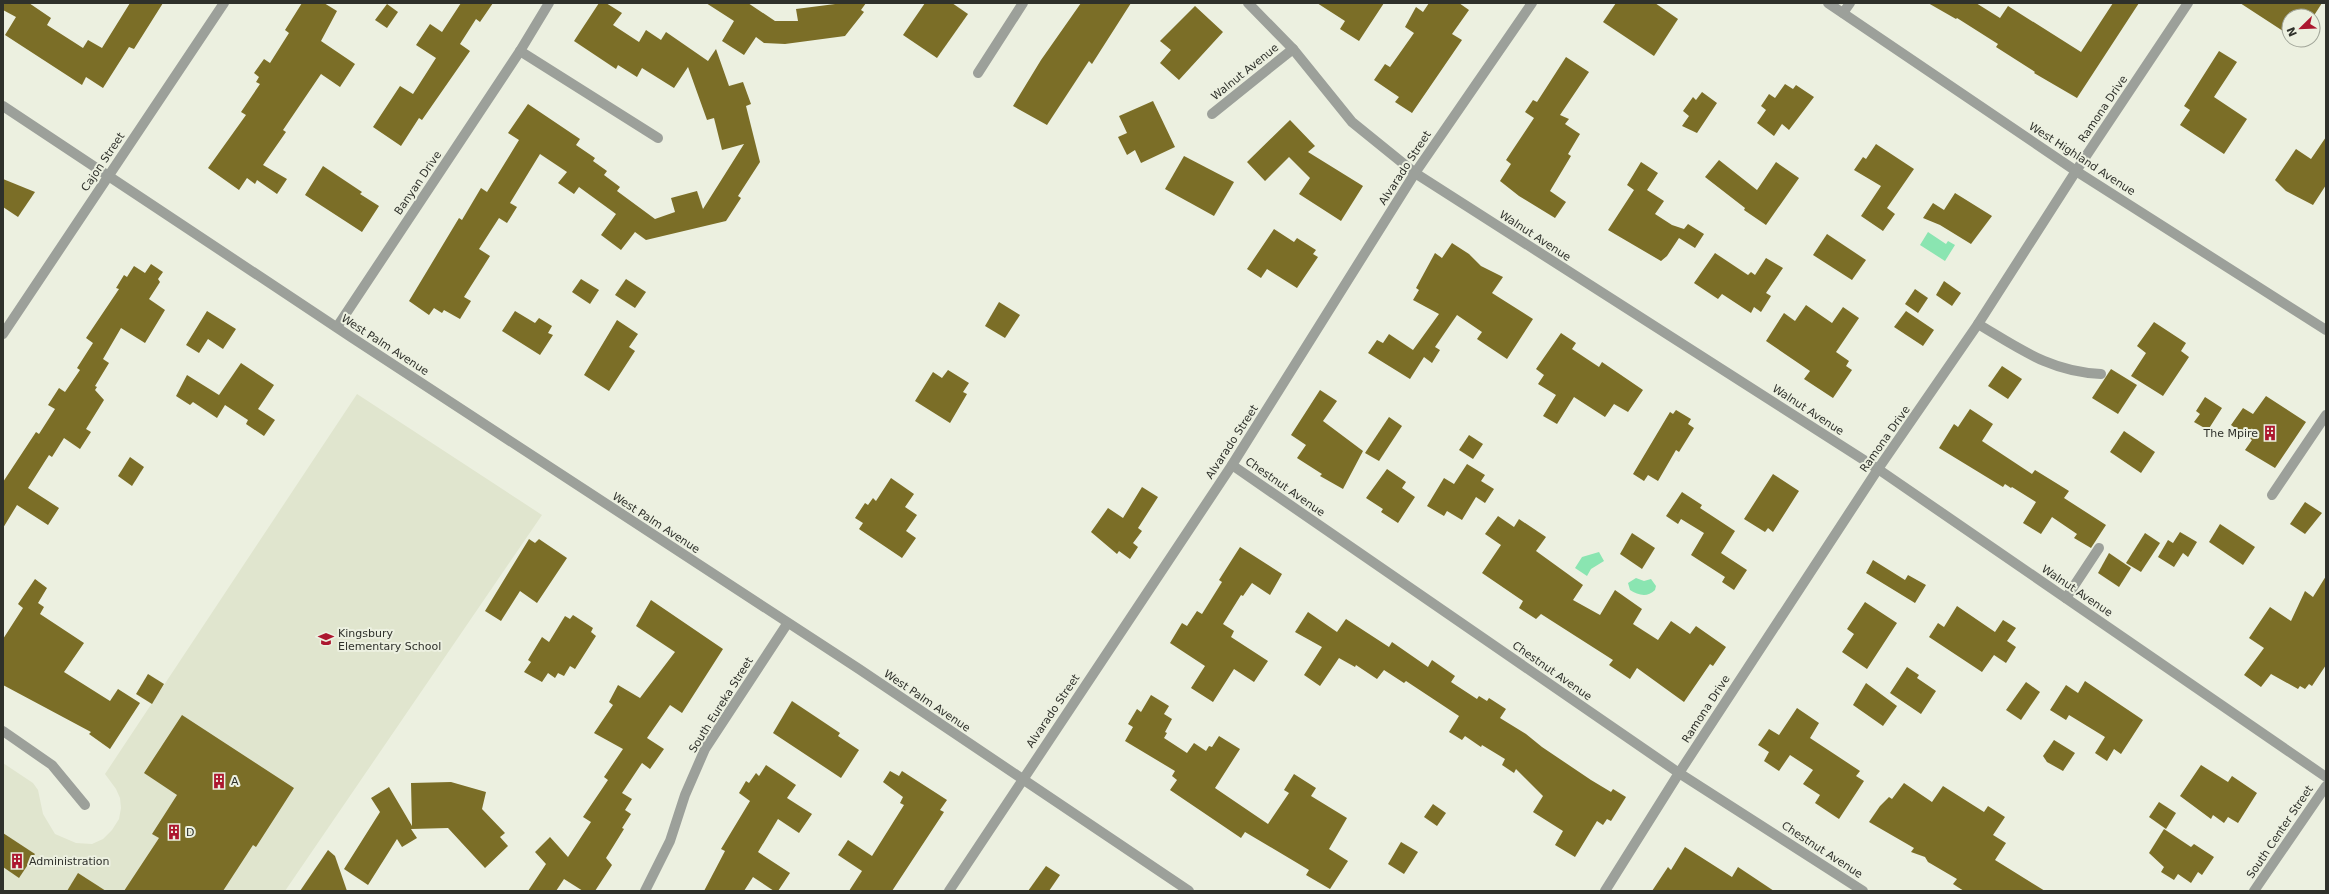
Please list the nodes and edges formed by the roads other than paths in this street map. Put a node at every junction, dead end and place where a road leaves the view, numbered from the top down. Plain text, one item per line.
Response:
1 (224, 3) edge
2 (549, 3) edge
3 (1023, 3) edge
4 (1248, 3) edge
5 (1532, 3) edge
6 (1828, 3) edge
7 (1850, 3) edge
8 (2188, 3) edge
9 (1843, 13) junction
10 (1293, 49) junction
11 (520, 51) junction
12 (978, 73) dead end
13 (3, 106) edge
14 (1212, 114) dead end
15 (658, 138) dead end
16 (2076, 171) junction
17 (1415, 173) junction
18 (109, 175) junction
19 (1978, 324) junction
20 (337, 327) junction
21 (2326, 330) edge
22 (3, 334) edge
23 (2101, 374) dead end
24 (2326, 415) edge
25 (1232, 465) junction
26 (1878, 469) junction
27 (2272, 495) dead end
28 (2099, 548) dead end
29 (2066, 598) junction
30 (787, 624) junction
31 (3, 731) edge
32 (1679, 773) junction
33 (2326, 777) edge
34 (1022, 779) junction
35 (2326, 786) edge
36 (85, 805) dead end
37 (645, 891) edge
38 (949, 891) edge
39 (1189, 891) edge
40 (1606, 891) edge
41 (1863, 891) edge
42 (2254, 891) edge

1 - 18 street, Cajon Street
2 - 11 street, Banyan Drive
3 - 12 street
4 - 10 street, Walnut Avenue
5 - 17 street, Alvarado Street
6 - 9 street, West Highland Avenue
7 - 9 street
8 - 16 street, Ramona Drive
9 - 16 street, West Highland Avenue
10 - 14 street, Walnut Avenue
10 - 17 street, Walnut Avenue
11 - 15 street
11 - 20 street, Banyan Drive
13 - 18 street, West Palm Avenue
16 - 19 street, Ramona Drive
16 - 21 street, West Highland Avenue
17 - 25 street, Alvarado Street
17 - 26 street, Walnut Avenue
18 - 20 street, West Palm Avenue
18 - 22 street, Cajon Street
19 - 23 street
19 - 26 street, Ramona Drive
20 - 30 street, West Palm Avenue
24 - 27 street
25 - 32 street, Chestnut Avenue
25 - 34 street, Alvarado Street
26 - 29 street, Walnut Avenue
26 - 32 street, Ramona Drive
28 - 29 street
29 - 33 street, Walnut Avenue
30 - 34 street, West Palm Avenue
30 - 37 street, South Eureka Street
31 - 36 street
32 - 40 street, Ramona Drive
32 - 41 street, Chestnut Avenue
34 - 38 street, Alvarado Street
34 - 39 street, West Palm Avenue
35 - 42 street, South Center Street

